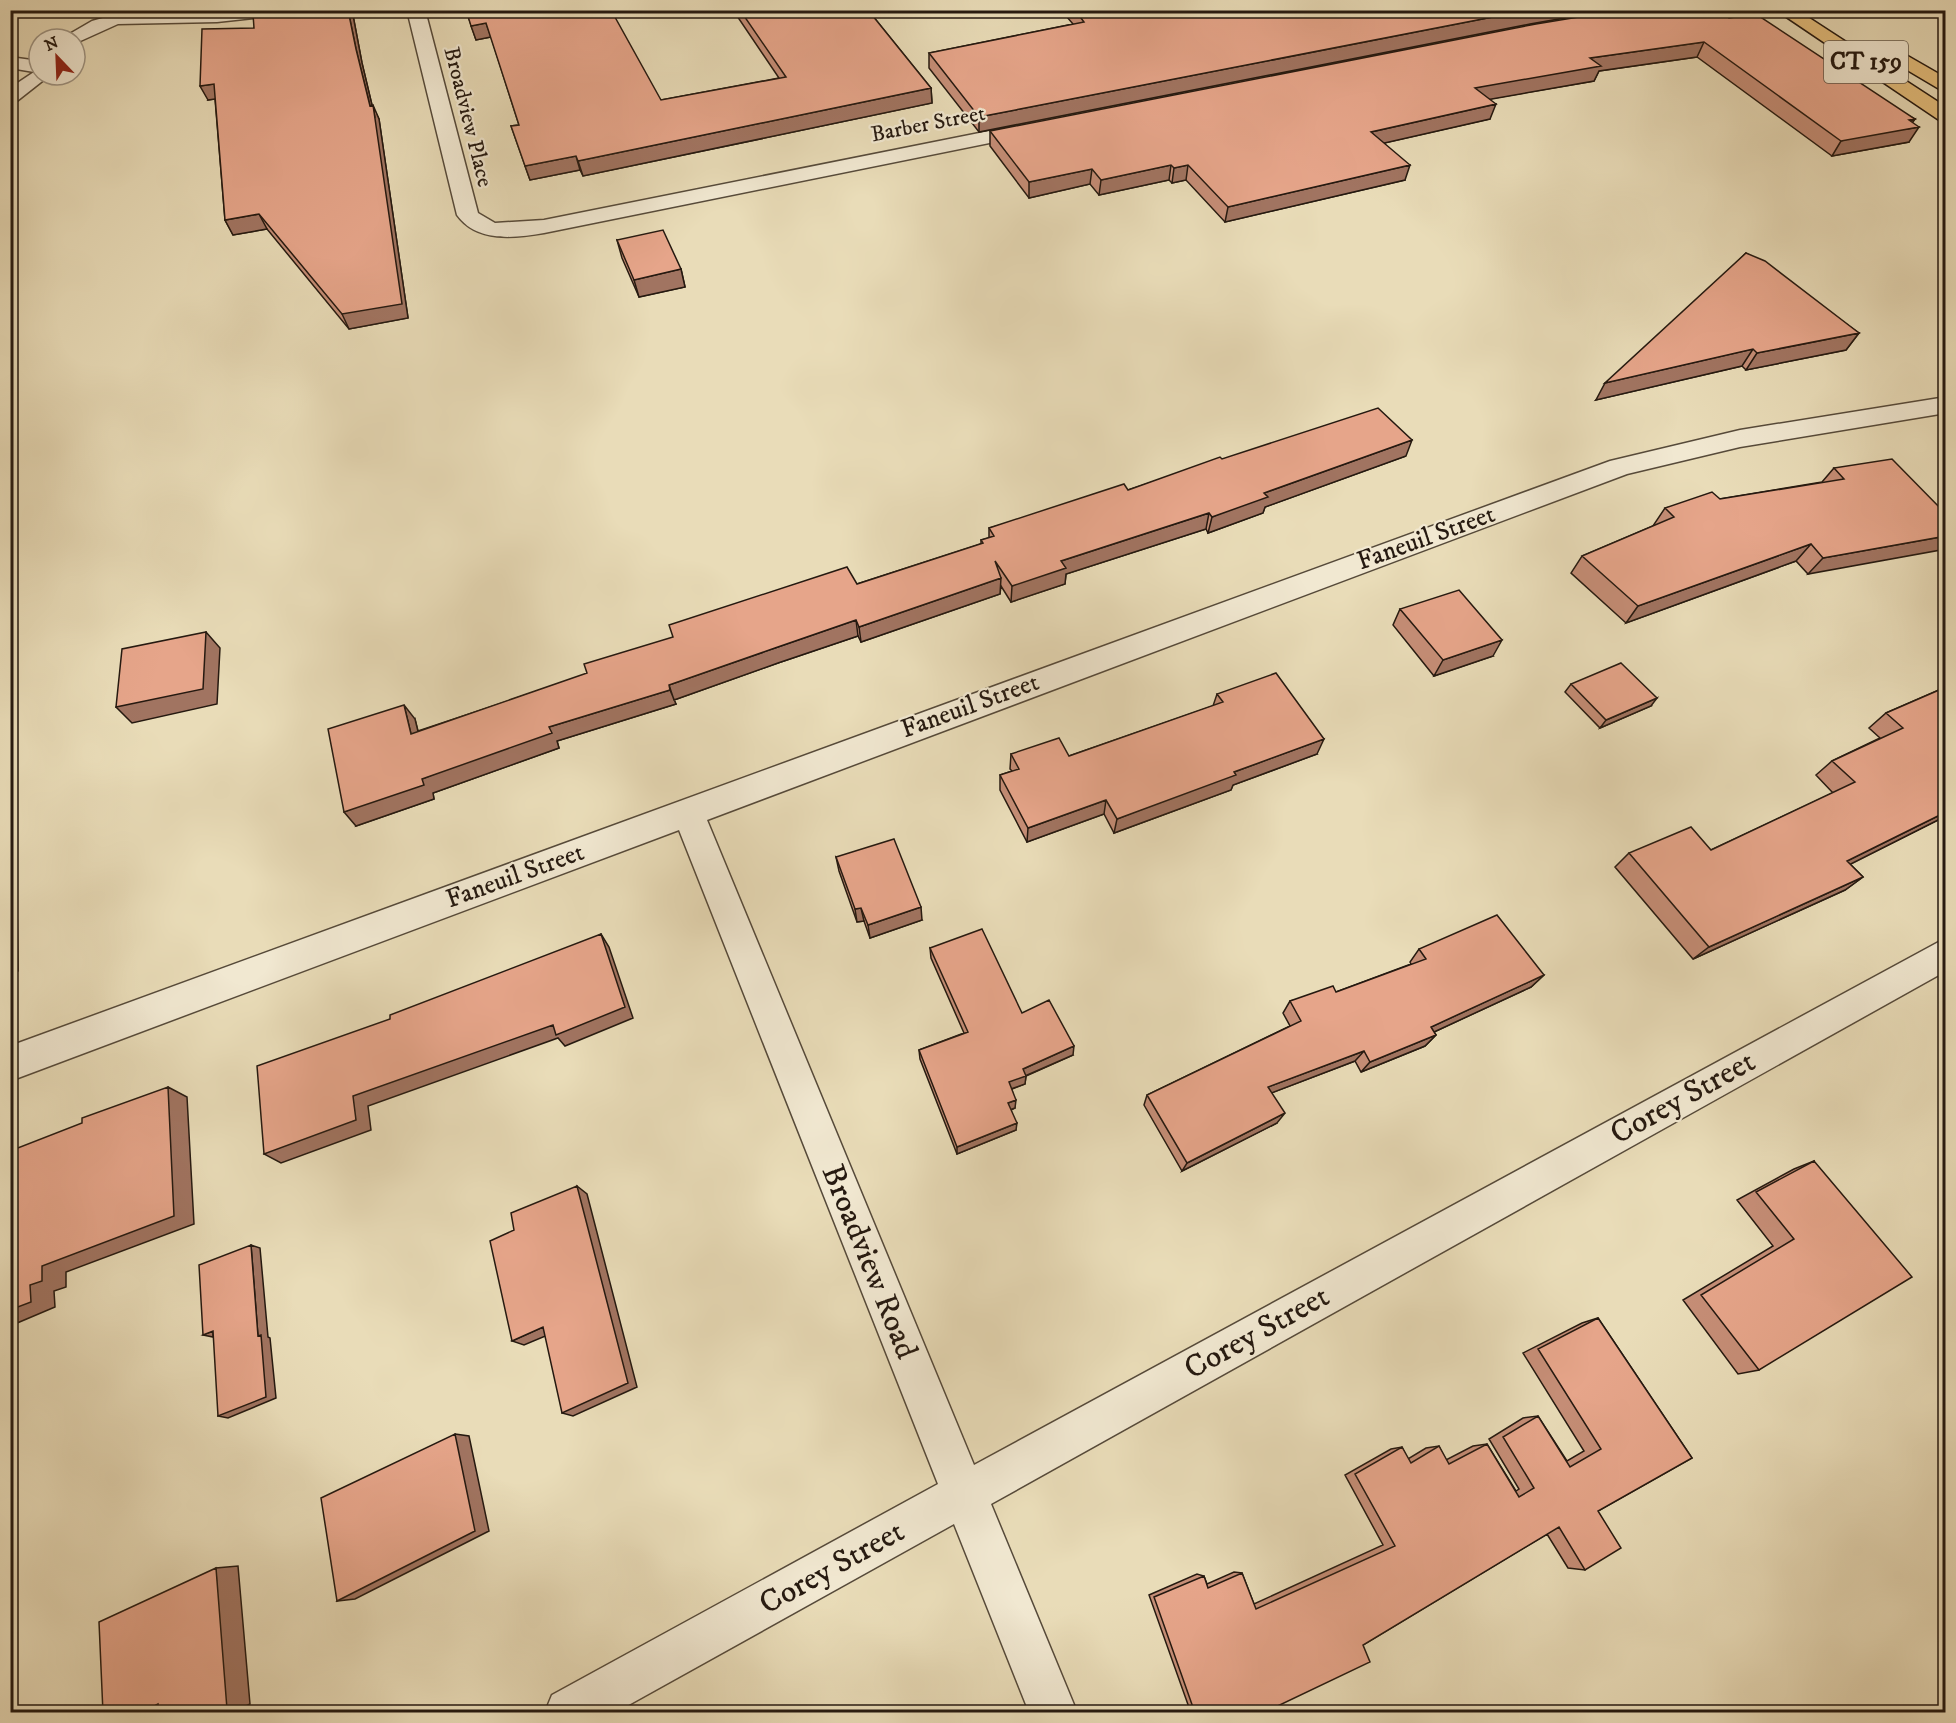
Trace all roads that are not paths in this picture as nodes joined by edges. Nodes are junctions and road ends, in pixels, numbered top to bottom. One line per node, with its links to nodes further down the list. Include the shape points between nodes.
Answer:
1 (280, 10): 4 (street, via 217,17 117,19)
2 (416, 10): 11 (street, Broadview Place, via 468,215)
3 (1784, 10): 9 (main road, CT 159)
4 (87, 30)
5 (1881, 46): 7 (main road, CT 159)
6 (27, 71): 8 (street)
7 (1946, 87)
8 (10, 97)
9 (1946, 116)
10 (1057, 123): 11 (street, Barber Street, via 518,230)
11 (484, 229)
12 (1946, 405): 13 (street, Faneuil Street, via 1755,435 1619,466)
13 (687, 811): 15 (street, Faneuil Street); 16 (street, Broadview Road)
14 (1946, 953): 16 (street, Corey Street)
15 (10, 1064)
16 (963, 1496): 17 (street, Corey Street); 18 (street, Broadview Road)
17 (569, 1713)
18 (1053, 1713)

